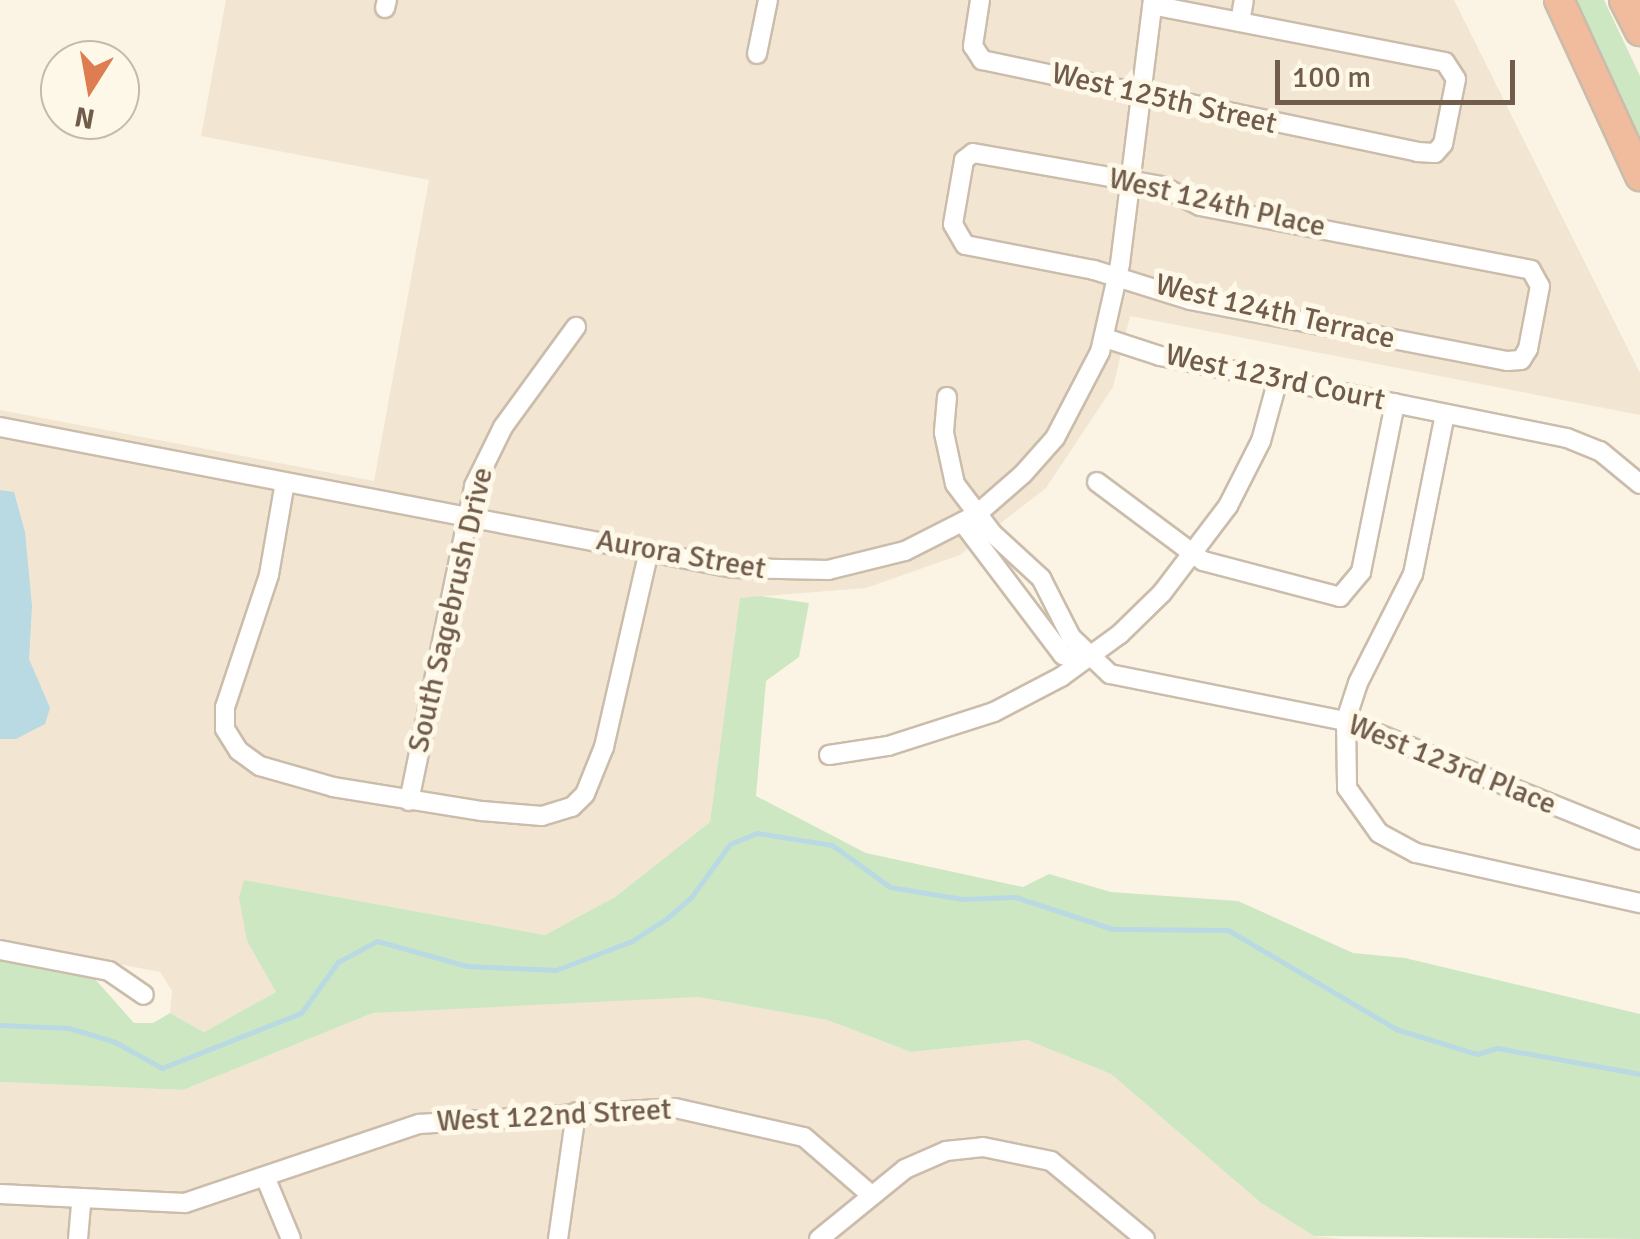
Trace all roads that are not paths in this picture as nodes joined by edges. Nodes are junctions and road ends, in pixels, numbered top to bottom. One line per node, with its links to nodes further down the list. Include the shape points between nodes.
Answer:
1 (768, 0): 9 (street)
2 (980, 0): 10 (street, West 125th Street, via 973,46 982,60)
3 (1244, 0): 7 (street)
4 (1559, 0): 11 (highway)
5 (1624, 0): 8 (highway)
6 (1152, 3): 7 (street); 10 (street, Aurora Street)
7 (1240, 22): 10 (street, West 125th Street, via 1451,66 1455,88 1443,144 1429,154 1182,106)
8 (1640, 31)
9 (758, 54)
10 (1141, 92): 12 (street, Aurora Street)
11 (1640, 176)
12 (1130, 181): 13 (street, West 124th Place, via 973,153 964,160); 14 (street, Aurora Street); 15 (street, West 124th Place, via 1162,186 1200,206 1522,268)
13 (954, 230): 14 (street, West 124th Terrace, via 965,245)
14 (1118, 277): 15 (street, West 124th Terrace, via 1190,300 1515,362 1528,350); 17 (street, Aurora Street)
15 (1538, 278)
16 (576, 327): 27 (street, South Sagebrush Drive, via 482,462)
17 (1106, 338): 18 (street, West 123rd Court); 26 (street, Aurora Street, via 1055,438)
18 (1278, 379): 20 (street, West 123rd Court); 31 (street, via 1249,468)
19 (947, 397): 28 (street, via 948,459)
20 (1395, 403): 21 (street, West 123rd Court); 31 (street, via 1361,572 1348,594 1242,576)
21 (1446, 414): 25 (street, West 123rd Court, via 1567,438 1600,450); 33 (street, via 1413,574)
22 (0, 427): 23 (street, Aurora Street)
23 (286, 482): 27 (street, Aurora Street); 35 (street, via 269,575 225,707 228,739 260,766)
24 (1098, 482): 31 (street)
25 (1640, 484)
26 (1001, 495): 28 (street, Aurora Street); 29 (street, via 999,522)
27 (467, 517): 30 (street, Aurora Street); 35 (street, South Sagebrush Drive)
28 (970, 519): 29 (street, West 123rd Place); 30 (street, Aurora Street, via 885,558 804,572 733,568); 32 (street, West 123rd Place, via 1063,655)
29 (1012, 546): 32 (street, West 123rd Place, via 1041,578 1060,621)
30 (649, 550): 35 (street, via 604,747 585,794 572,807 542,816)
31 (1194, 554): 32 (street, via 1140,616)
32 (1089, 658): 33 (street, West 123rd Place, via 1131,681); 34 (street, via 994,712 888,746)
33 (1346, 721): 36 (street, West 123rd Place); 37 (street, via 1347,788 1379,833 1416,853)
34 (829, 755)
35 (409, 801)
36 (1640, 840)
37 (1640, 903)
38 (0, 950): 39 (street, via 108,971)
39 (144, 995)
40 (576, 1112): 41 (street, West 122nd Street, via 419,1124 314,1155); 43 (street, West 122nd Street, via 675,1108 784,1129 827,1150); 48 (street)
41 (266, 1179): 44 (street, West 122nd Street, via 185,1203); 47 (street)
42 (0, 1194): 44 (street, West 122nd Street)
43 (870, 1194): 45 (street, via 934,1156 999,1148 1051,1162); 49 (street)
44 (81, 1200): 46 (street)
45 (1134, 1236)
46 (78, 1239)
47 (291, 1239)
48 (558, 1239)
49 (820, 1239)

